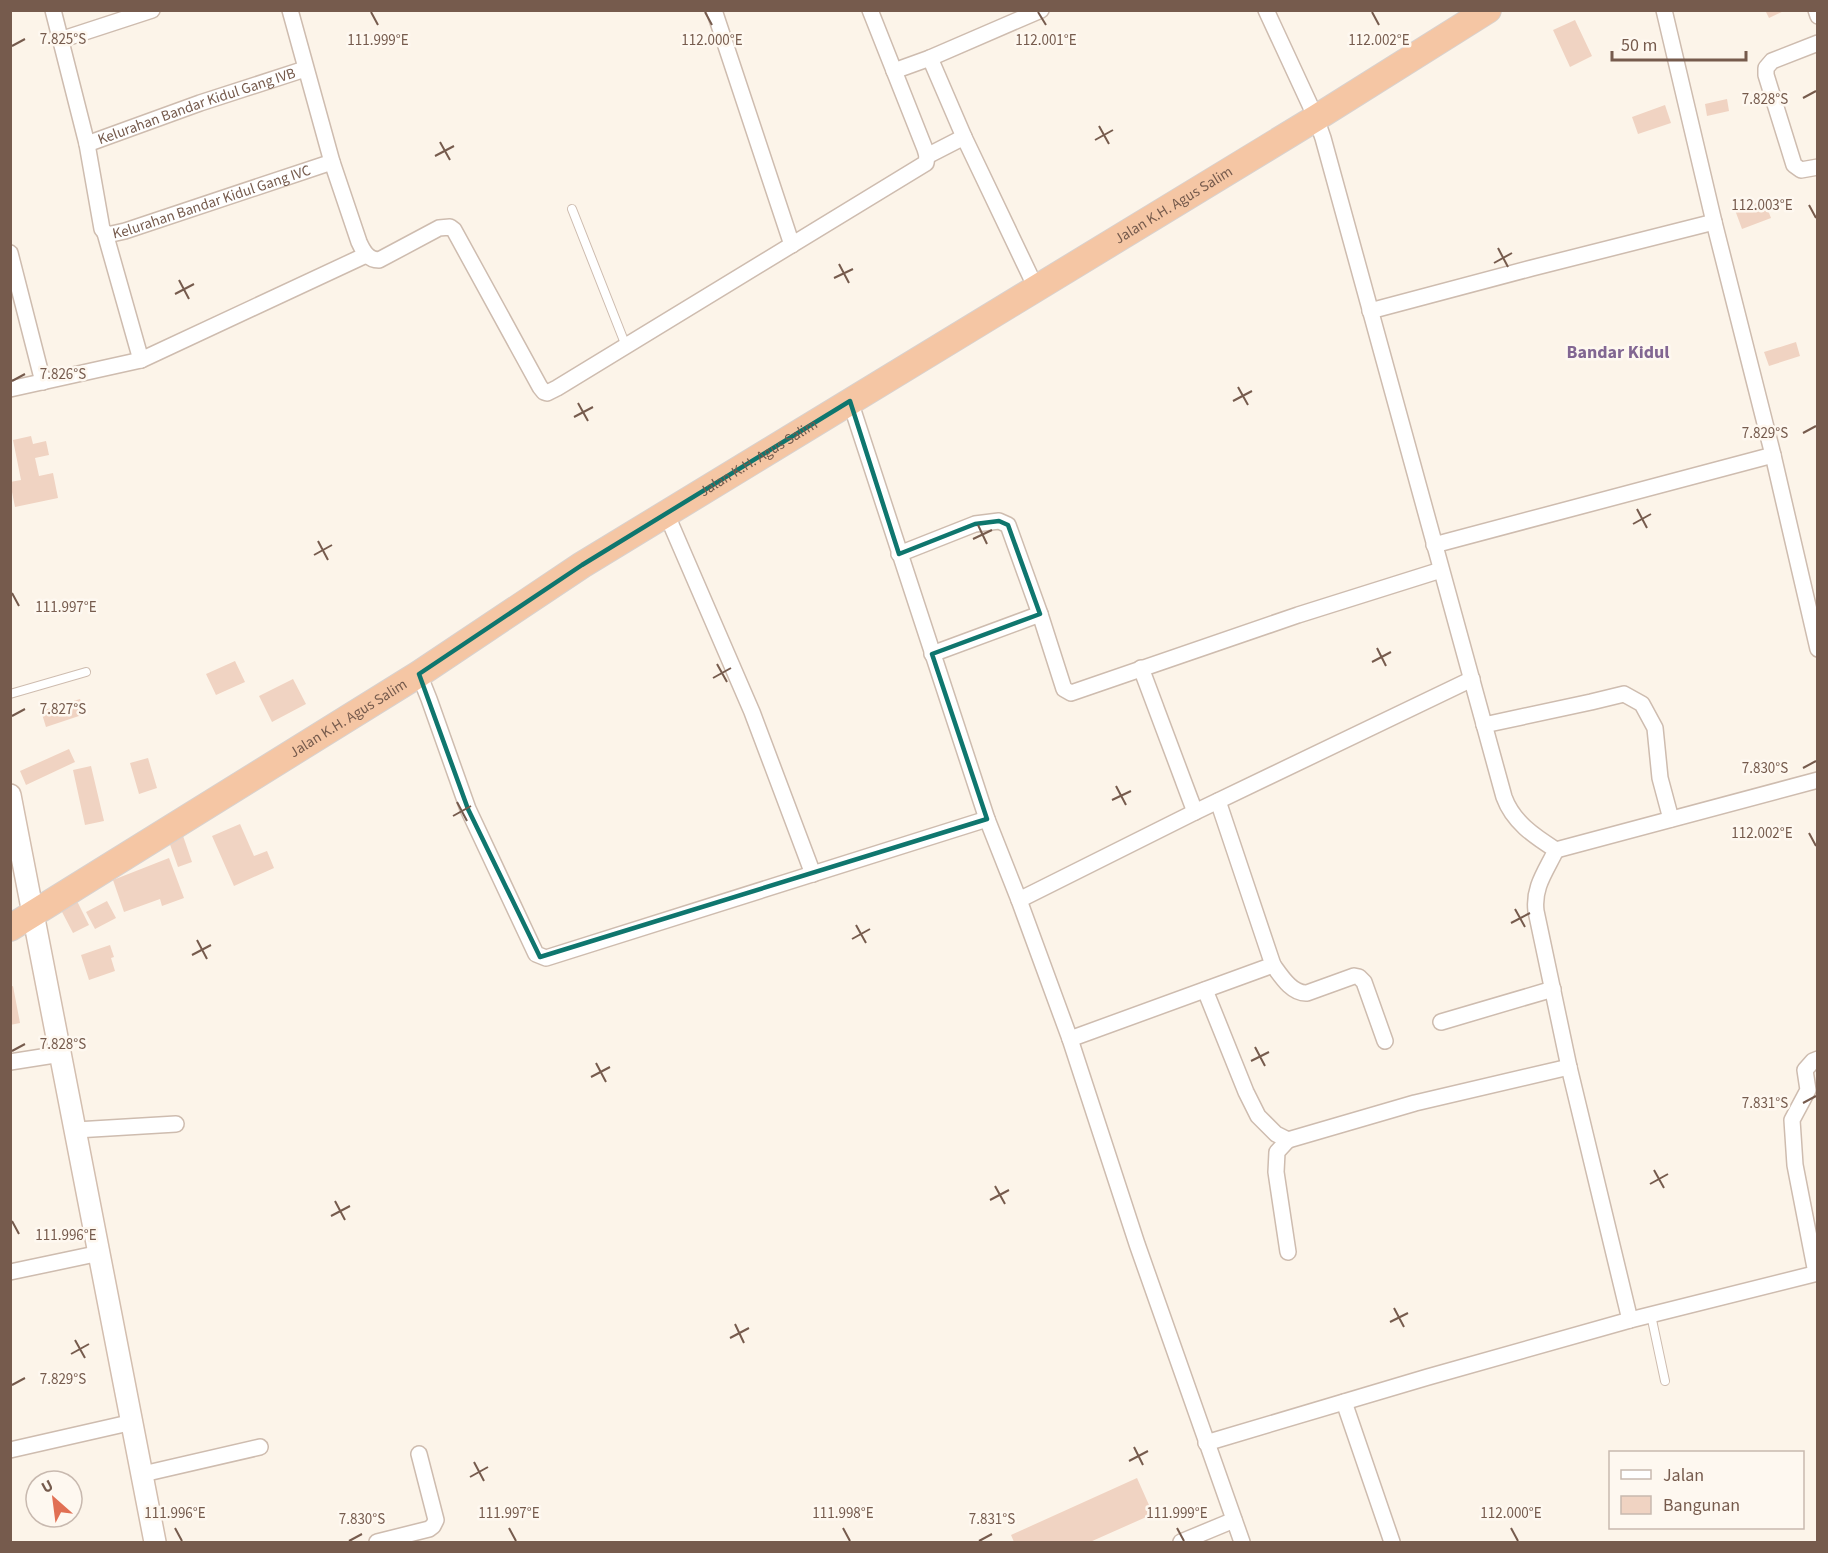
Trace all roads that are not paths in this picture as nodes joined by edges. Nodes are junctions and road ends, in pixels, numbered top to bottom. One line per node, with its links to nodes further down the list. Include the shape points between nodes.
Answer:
1 (53, 10): 12 (street, Kelurahan Bandar Kidul Gang IVC)
2 (152, 10): 12 (street)
3 (290, 10): 15 (street)
4 (714, 10): 26 (street)
5 (870, 10): 16 (street)
6 (1041, 10): 14 (street)
7 (1266, 10): 17 (street)
8 (1488, 10): 17 (highway, Jalan K.H. Agus Salim)
9 (1664, 10): 24 (street)
10 (1816, 10): 11 (street)
11 (1818, 15)
12 (60, 40): 19 (street, Kelurahan Bandar Kidul Gang IVC)
13 (1818, 43): 22 (street, via 1772,61 1766,68 1794,165 1802,170)
14 (930, 58): 16 (street); 18 (street)
15 (305, 69): 19 (street, Kelurahan Bandar Kidul Gang IVB); 21 (street)
16 (894, 71): 20 (street)
17 (1316, 118): 29 (highway, Jalan K.H. Agus Salim); 30 (street)
18 (964, 137): 20 (street); 29 (street)
19 (87, 144): 25 (street, Kelurahan Bandar Kidul Gang IVC)
20 (927, 156): 26 (street, via 926,163)
21 (332, 162): 25 (street, Kelurahan Bandar Kidul Gang IVC, via 125,231); 28 (street)
22 (1818, 167)
23 (572, 208): 31 (lane)
24 (1714, 222): 30 (street); 36 (street)
25 (105, 233): 32 (street)
26 (792, 245): 31 (street)
27 (10, 253): 33 (street)
28 (366, 255): 31 (street, via 379,260 439,228 454,230 544,392); 32 (street)
29 (1036, 288): 35 (highway, Jalan K.H. Agus Salim)
30 (1370, 311): 38 (street)
31 (626, 346)
32 (141, 360): 33 (street)
33 (43, 382): 34 (street)
34 (10, 389)
35 (850, 401): 37 (highway, Jalan K.H. Agus Salim); 39 (street)
36 (1773, 455): 38 (street); 42 (street)
37 (666, 513): 46 (highway, Jalan K.H. Agus Salim); 57 (street, via 752,712)
38 (1434, 545): 40 (street)
39 (899, 554): 41 (street, via 975,524 999,520 1008,525); 43 (street)
40 (1441, 570): 44 (street); 47 (street)
41 (1040, 614): 43 (street); 44 (street, via 1064,689 1071,693)
42 (1818, 649)
43 (932, 654): 54 (street)
44 (1141, 668): 53 (street)
45 (86, 672): 48 (lane)
46 (419, 674): 57 (street, via 468,809 540,957); 59 (highway, Jalan K.H. Agus Salim)
47 (1472, 679): 49 (street); 52 (street)
48 (10, 694)
49 (1484, 725): 55 (street, via 1624,694 1642,704 1655,728 1660,778); 56 (street, via 1513,816)
50 (1818, 780): 55 (street)
51 (10, 795): 59 (main road)
52 (1218, 801): 53 (street); 61 (street)
53 (1195, 812): 58 (street)
54 (987, 819): 57 (street); 58 (street)
55 (1671, 819): 56 (street)
56 (1556, 850): 62 (street, via 1534,898)
57 (813, 874)
58 (1019, 900): 65 (street)
59 (34, 914): 60 (highway, Jalan K.H. Agus Salim); 67 (main road)
60 (10, 928)
61 (1273, 965): 63 (street); 66 (street, via 1301,993 1359,977)
62 (1553, 989): 64 (street); 70 (street)
63 (1205, 990): 65 (street); 73 (street, via 1258,1116)
64 (1441, 1022)
65 (1070, 1039): 83 (street)
66 (1386, 1041)
67 (61, 1054): 69 (street); 72 (main road)
68 (1818, 1059): 77 (street, via 1805,1070 1808,1090 1792,1120 1795,1165)
69 (10, 1062)
70 (1569, 1067): 73 (street, via 1415,1103); 79 (street)
71 (176, 1124): 72 (street)
72 (76, 1130): 74 (main road)
73 (1288, 1140): 75 (street, via 1277,1152 1276,1172)
74 (100, 1252): 76 (street); 82 (main road)
75 (1288, 1252)
76 (10, 1272)
77 (1817, 1273): 78 (street)
78 (1651, 1315): 79 (street); 80 (lane)
79 (1630, 1320): 81 (street)
80 (1665, 1381)
81 (1344, 1402): 83 (street); 93 (street)
82 (133, 1422): 85 (street); 87 (main road)
83 (1206, 1443): 88 (street)
84 (260, 1447): 87 (street)
85 (10, 1450)
86 (419, 1454): 90 (street, via 436,1520 429,1529)
87 (143, 1474): 89 (main road)
88 (1234, 1520): 91 (street); 92 (street)
89 (155, 1542)
90 (377, 1542)
91 (1181, 1542)
92 (1242, 1542)
93 (1392, 1542)

